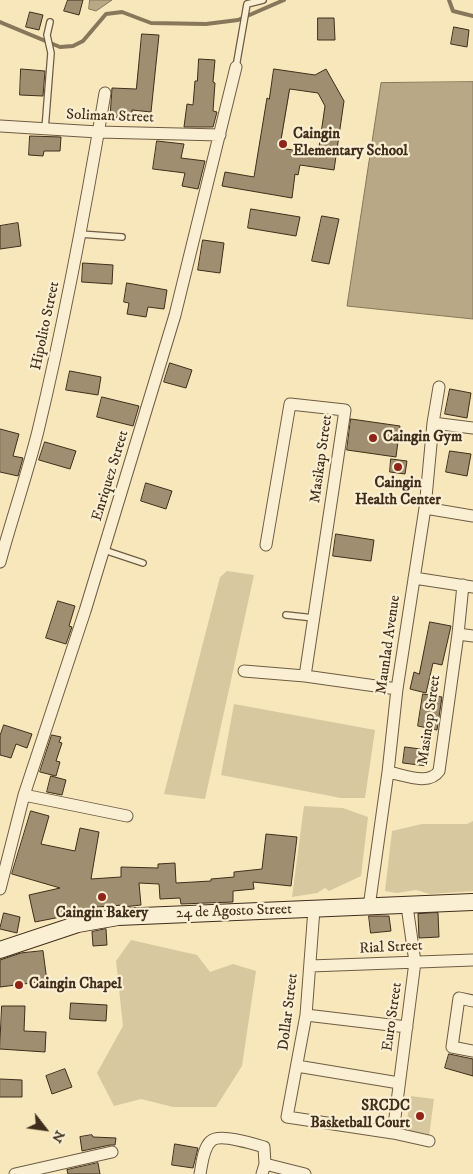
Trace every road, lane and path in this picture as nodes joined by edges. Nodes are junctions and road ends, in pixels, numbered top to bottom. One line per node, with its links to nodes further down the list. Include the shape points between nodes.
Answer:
1 (263, 0): 3 (lane, via 247,4)
2 (50, 22): 6 (lane)
3 (236, 67): 8 (street, Enriquez Street)
4 (105, 93): 7 (street, Hipolito Street)
5 (0, 126): 6 (street, Soliman Street)
6 (45, 129): 7 (street, Soliman Street)
7 (98, 132): 8 (street, Soliman Street); 9 (street, Hipolito Street)
8 (220, 135): 17 (street, Enriquez Street, via 175,315)
9 (80, 234): 10 (lane); 18 (street, Hipolito Street, via 54,365)
10 (122, 237)
11 (439, 387): 12 (street, Maunlad Avenue)
12 (433, 423): 13 (street); 14 (street, Maunlad Avenue)
13 (473, 428)
14 (425, 508): 15 (street); 20 (street, Maunlad Avenue)
15 (473, 516)
16 (266, 545): 23 (street, Masikap Street, via 290,404 345,410)
17 (104, 550): 19 (lane); 30 (street, Enriquez Street)
18 (0, 562)
19 (143, 563)
20 (414, 578): 21 (street); 28 (street, Maunlad Avenue)
21 (468, 586): 24 (street, Masinop Street)
22 (286, 615): 23 (lane)
23 (314, 618): 27 (street, Masikap Street)
24 (458, 634): 25 (street); 29 (street, Masinop Street, via 439,772 428,780)
25 (473, 636)
26 (244, 670): 27 (street)
27 (305, 676): 28 (street)
28 (397, 689): 29 (street, Maunlad Avenue)
29 (388, 772): 35 (street, Maunlad Avenue)
30 (24, 795): 31 (street); 32 (street, Enriquez Street)
31 (127, 816)
32 (0, 889)
33 (473, 902): 34 (street, 24 de Agosto Street)
34 (407, 906): 35 (street, 24 de Agosto Street); 39 (street, Euro Street)
35 (370, 907): 36 (street, 24 de Agosto Street)
36 (314, 909): 37 (street, 24 de Agosto Street, via 118,916 78,924); 40 (street, Dollar Street)
37 (0, 950)
38 (473, 960): 39 (street, Rial Street)
39 (415, 962): 40 (street, Rial Street); 43 (street, Euro Street)
40 (310, 966): 42 (street, Dollar Street)
41 (473, 1001): 44 (street, via 459,998 452,1047)
42 (306, 1015): 43 (street); 45 (street, Dollar Street)
43 (407, 1027): 46 (street, Euro Street)
44 (473, 1052)
45 (297, 1066): 46 (street); 47 (street, Dollar Street, via 287,1117)
46 (399, 1083): 47 (street, Euro Street)
47 (392, 1133): 48 (street)
48 (429, 1141)
49 (112, 1152): 51 (street)
50 (263, 1169): 53 (street, via 264,1147 216,1138 206,1147); 54 (street)
51 (37, 1172): 52 (street)
52 (15, 1174)
53 (200, 1174)
54 (305, 1174)

